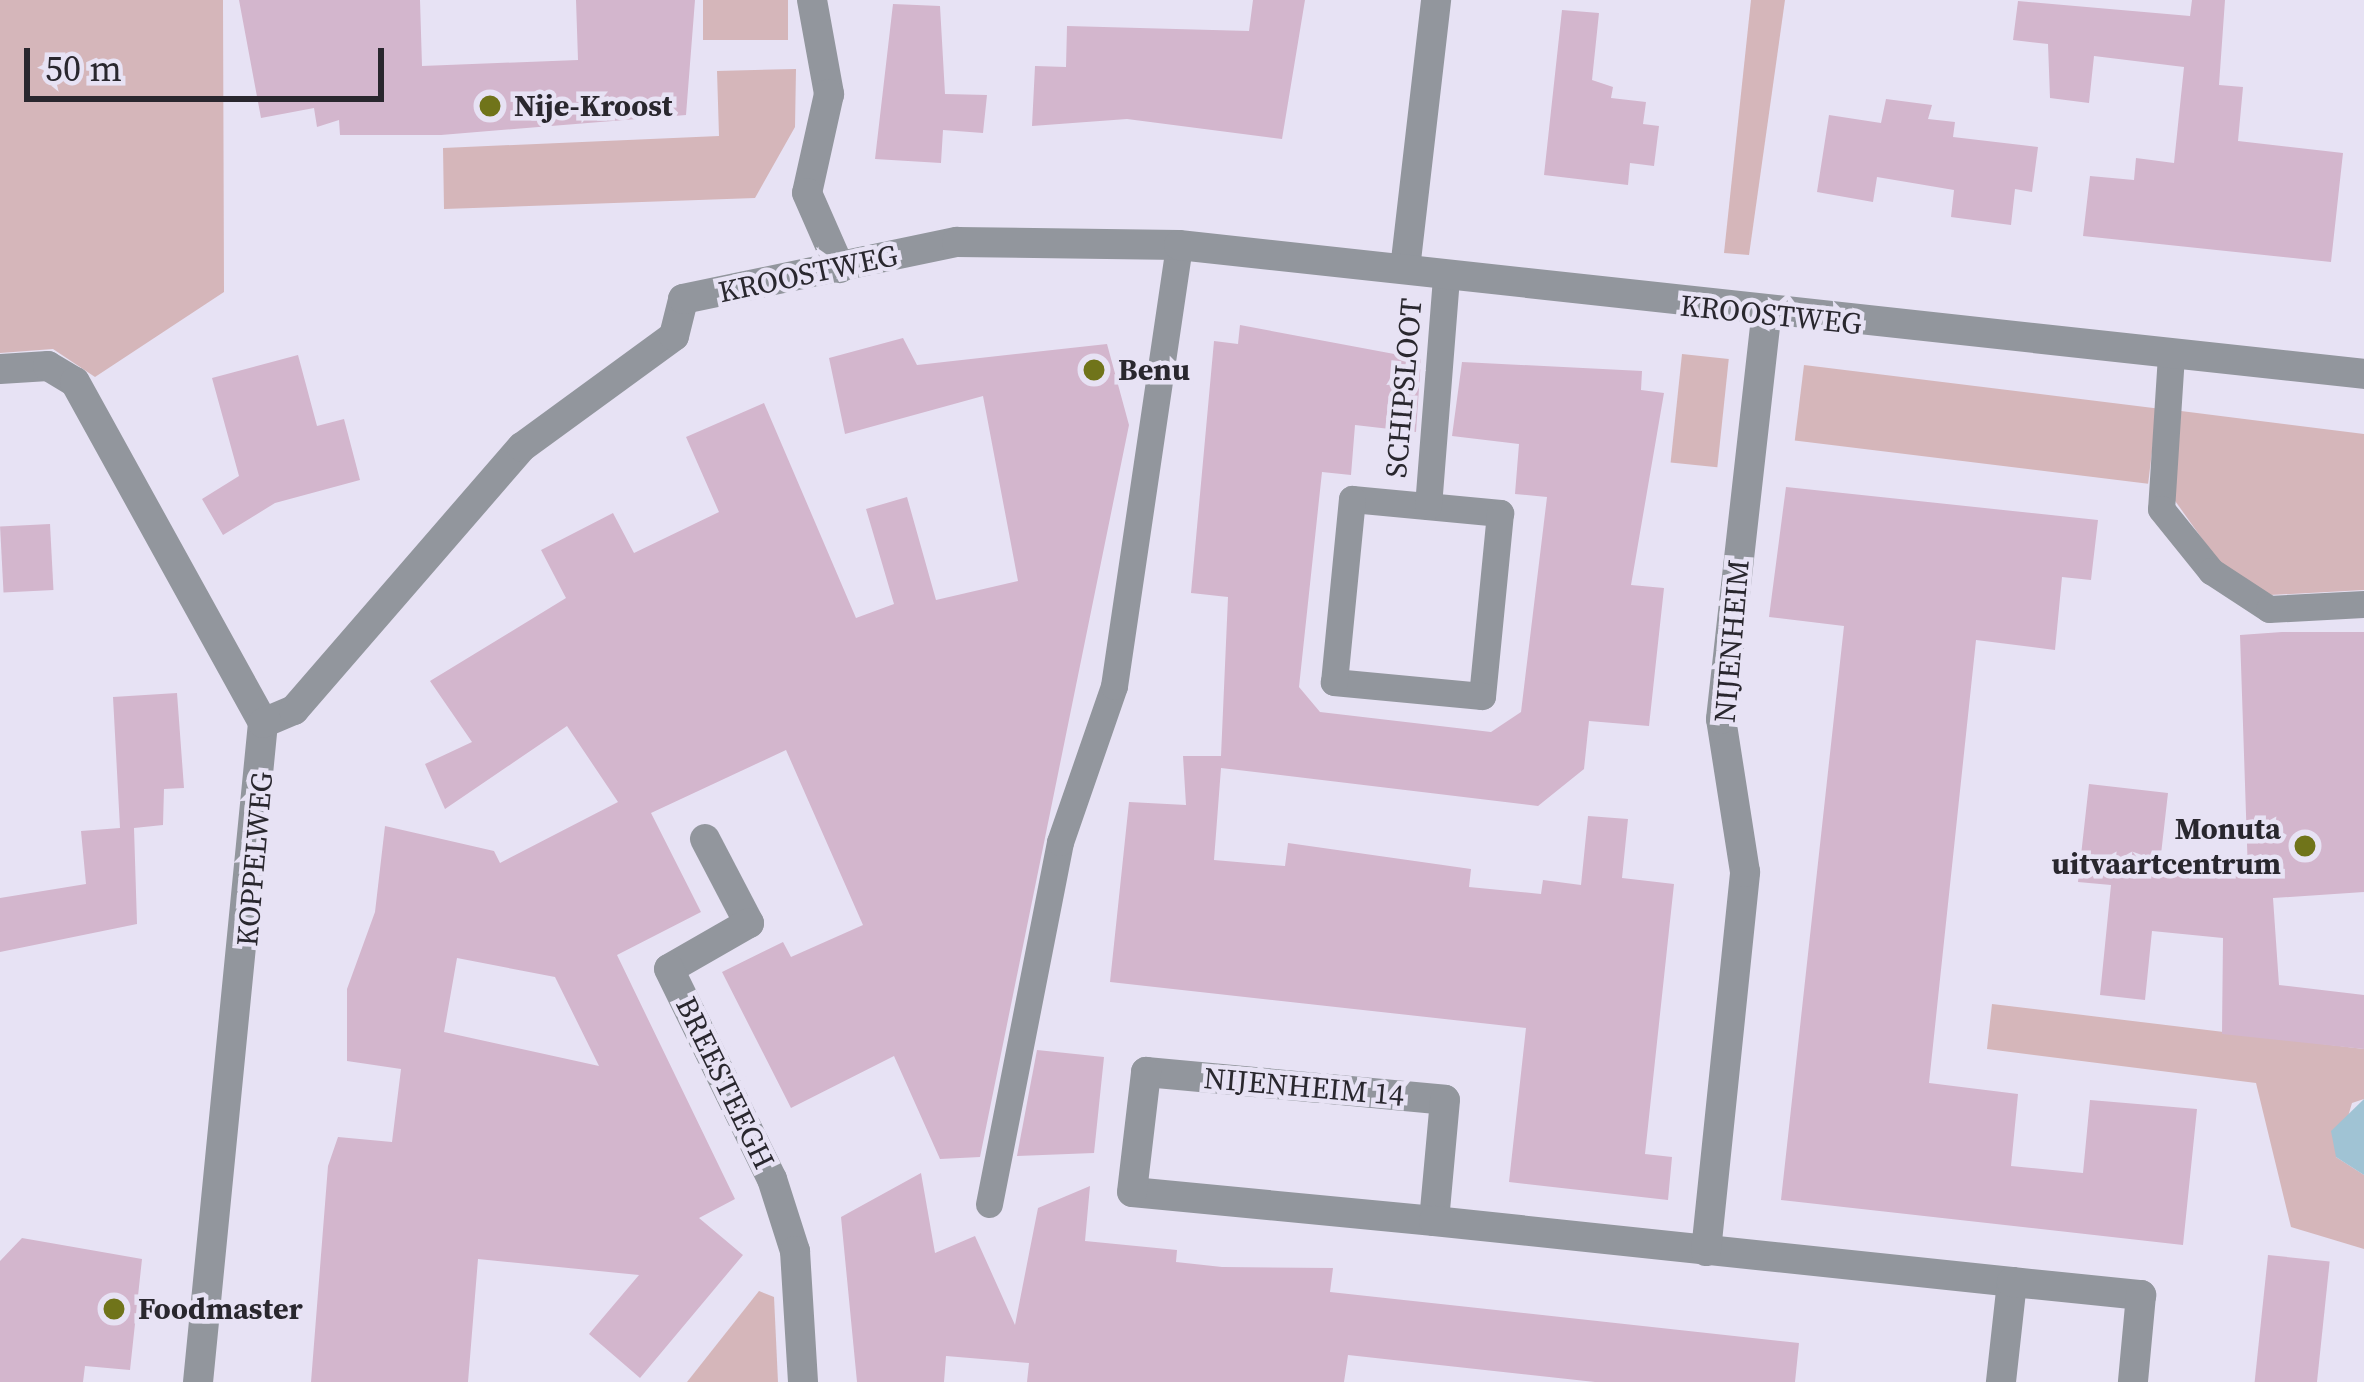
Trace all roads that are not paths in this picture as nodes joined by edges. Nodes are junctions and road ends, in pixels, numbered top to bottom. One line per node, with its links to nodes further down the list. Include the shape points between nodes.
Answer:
1 (812, 0): 4 (street, via 829,94 807,193)
2 (1436, 0): 5 (street)
3 (1179, 245): 4 (street, KROOSTWEG, via 957,242); 5 (street, KROOSTWEG); 15 (lane, via 1114,686 1060,842)
4 (840, 268): 13 (street, KROOSTWEG, via 683,299 674,335 522,447 294,710)
5 (1405, 269): 6 (street, KROOSTWEG)
6 (1446, 276): 7 (street, KROOSTWEG); 11 (lane, SCHIPSLOOT)
7 (1766, 316): 8 (street, KROOSTWEG); 17 (street, NIJENHEIM, via 1721,719 1745,872)
8 (2171, 355): 10 (street, KROOSTWEG); 12 (lane, via 2161,509 2211,572 2269,609)
9 (0, 369): 13 (street, via 48,366 75,382)
10 (2364, 374)
11 (1428, 506): 11 (lane, SCHIPSLOOT, via 1352,499 1334,682 1482,696 1500,513)
12 (2364, 604)
13 (263, 723): 19 (street, KOPPELWEG)
14 (705, 839): 20 (street, BREESTEEGH, via 749,923 669,969 795,1251)
15 (989, 1204)
16 (1434, 1221): 16 (street, NIJENHEIM 14, via 1445,1100 1147,1072 1132,1192); 17 (street)
17 (1706, 1251): 18 (street)
18 (2012, 1282): 21 (street); 22 (street, via 2141,1295)
19 (198, 1382)
20 (803, 1382)
21 (2001, 1382)
22 (2133, 1382)

